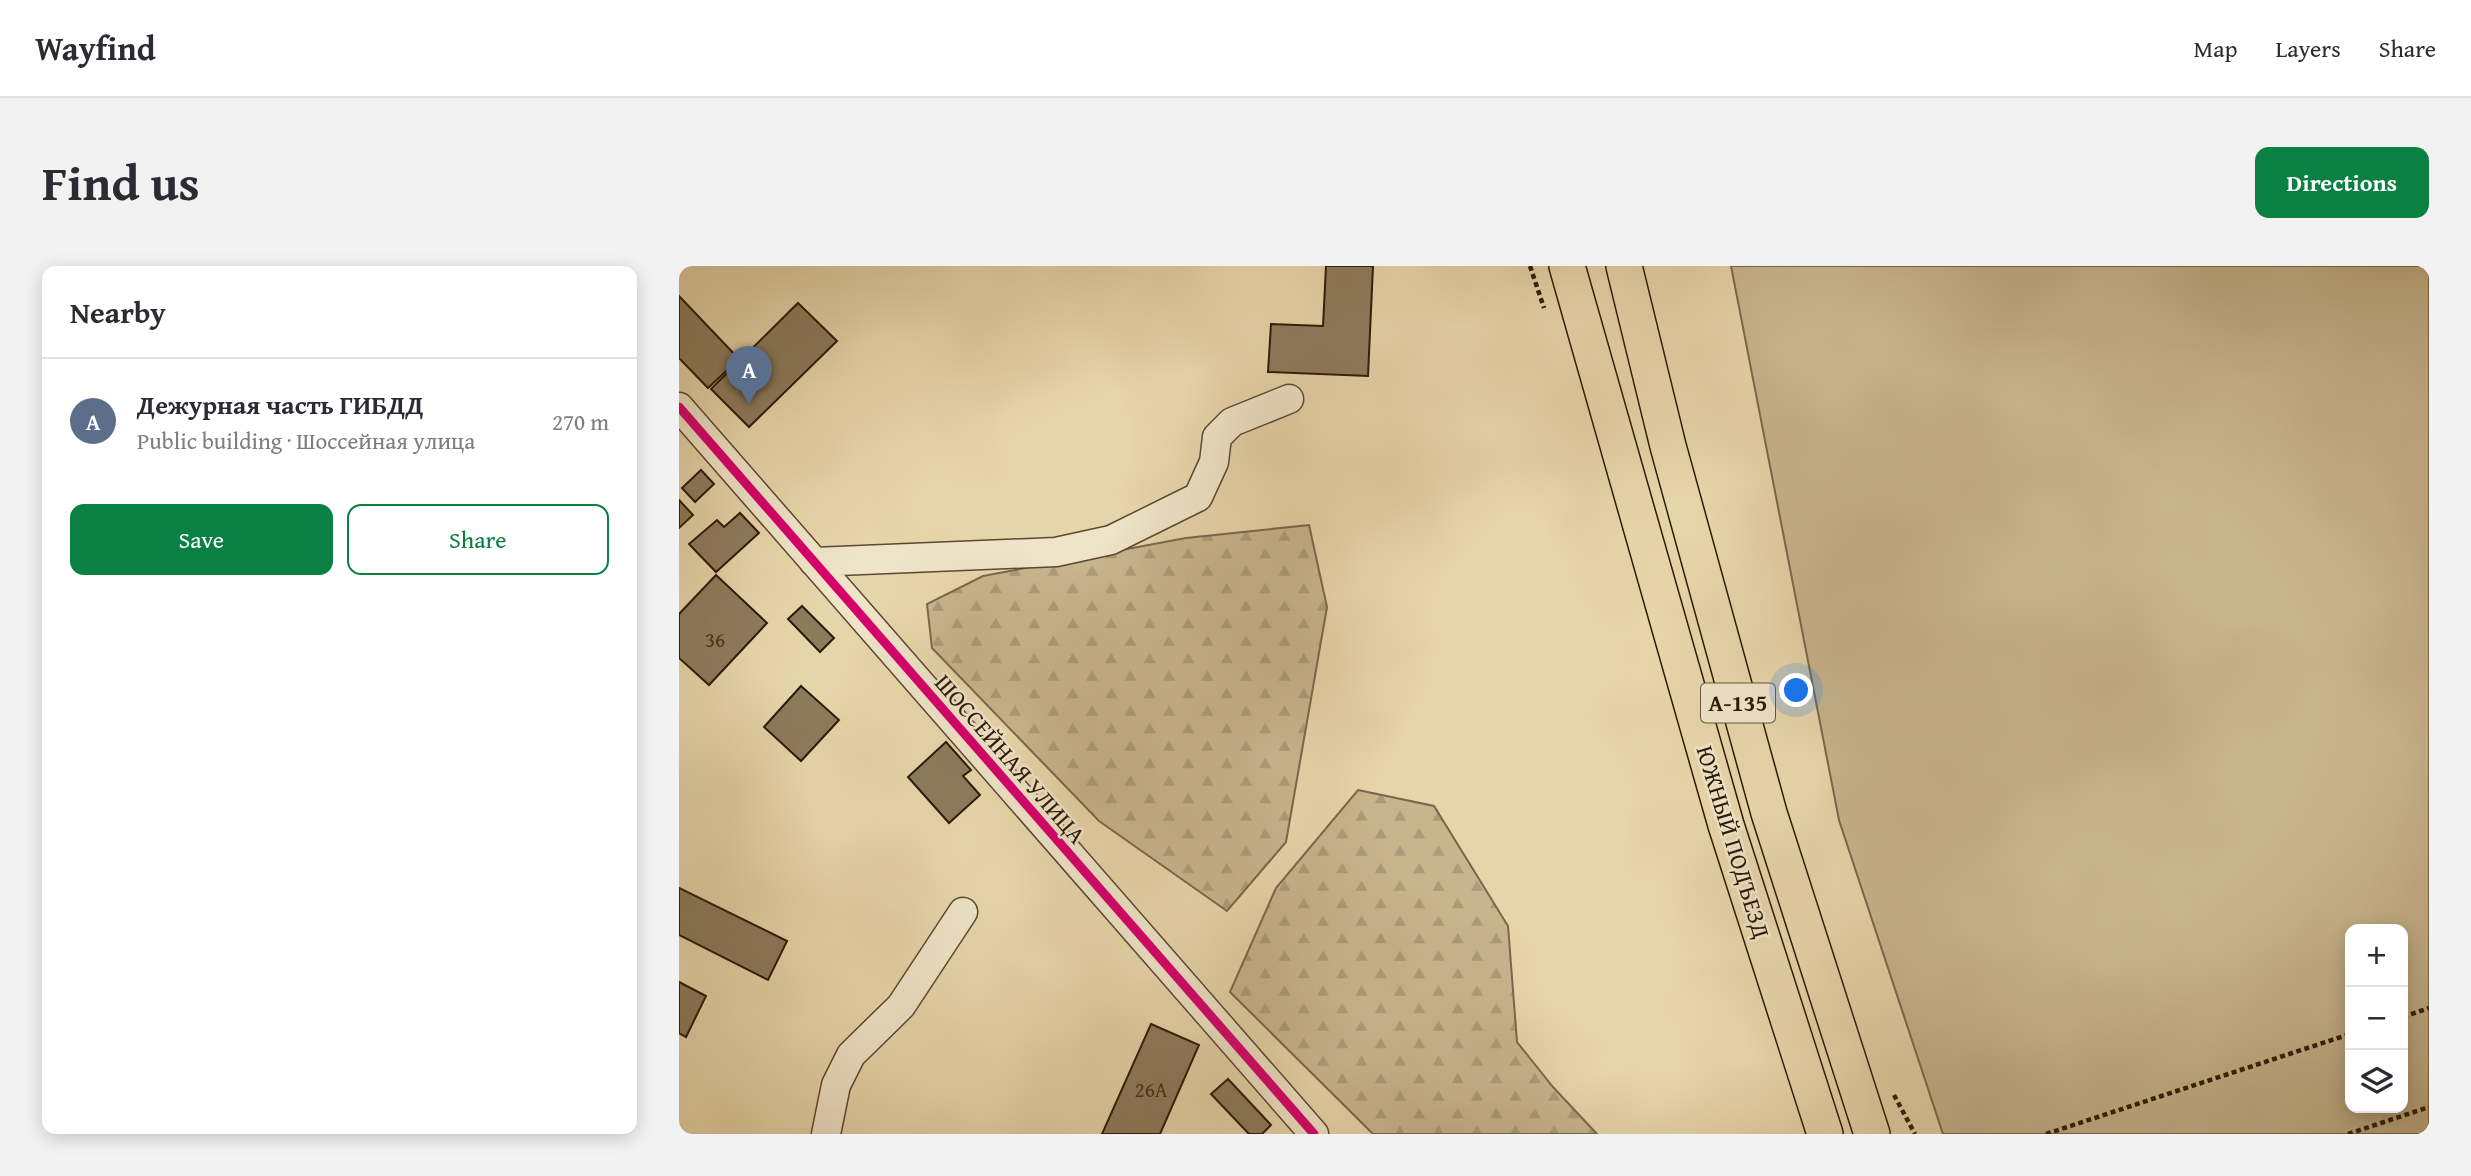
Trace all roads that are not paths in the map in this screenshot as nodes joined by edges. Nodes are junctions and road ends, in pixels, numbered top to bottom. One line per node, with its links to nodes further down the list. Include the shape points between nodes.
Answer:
1 (1567, 266): 9 (main road, ЮЖНЫЙ ПОДЪЕЗД / А-135, via 1726,825)
2 (1624, 266): 10 (main road, ЮЖНЫЙ ПОДЪЕЗД / А-135, via 1668,446 1769,813)
3 (1289, 399): 5 (street, via 1232,422 1217,437 1214,462 1198,498 1111,540 1056,552)
4 (679, 407): 5 (street, ШОССЕЙНАЯ УЛИЦА)
5 (814, 562): 8 (street, ШОССЕЙНАЯ УЛИЦА)
6 (963, 912): 7 (street, via 901,1006 851,1055 836,1085)
7 (826, 1134)
8 (1314, 1134)
9 (1825, 1134)
10 (1872, 1134)

